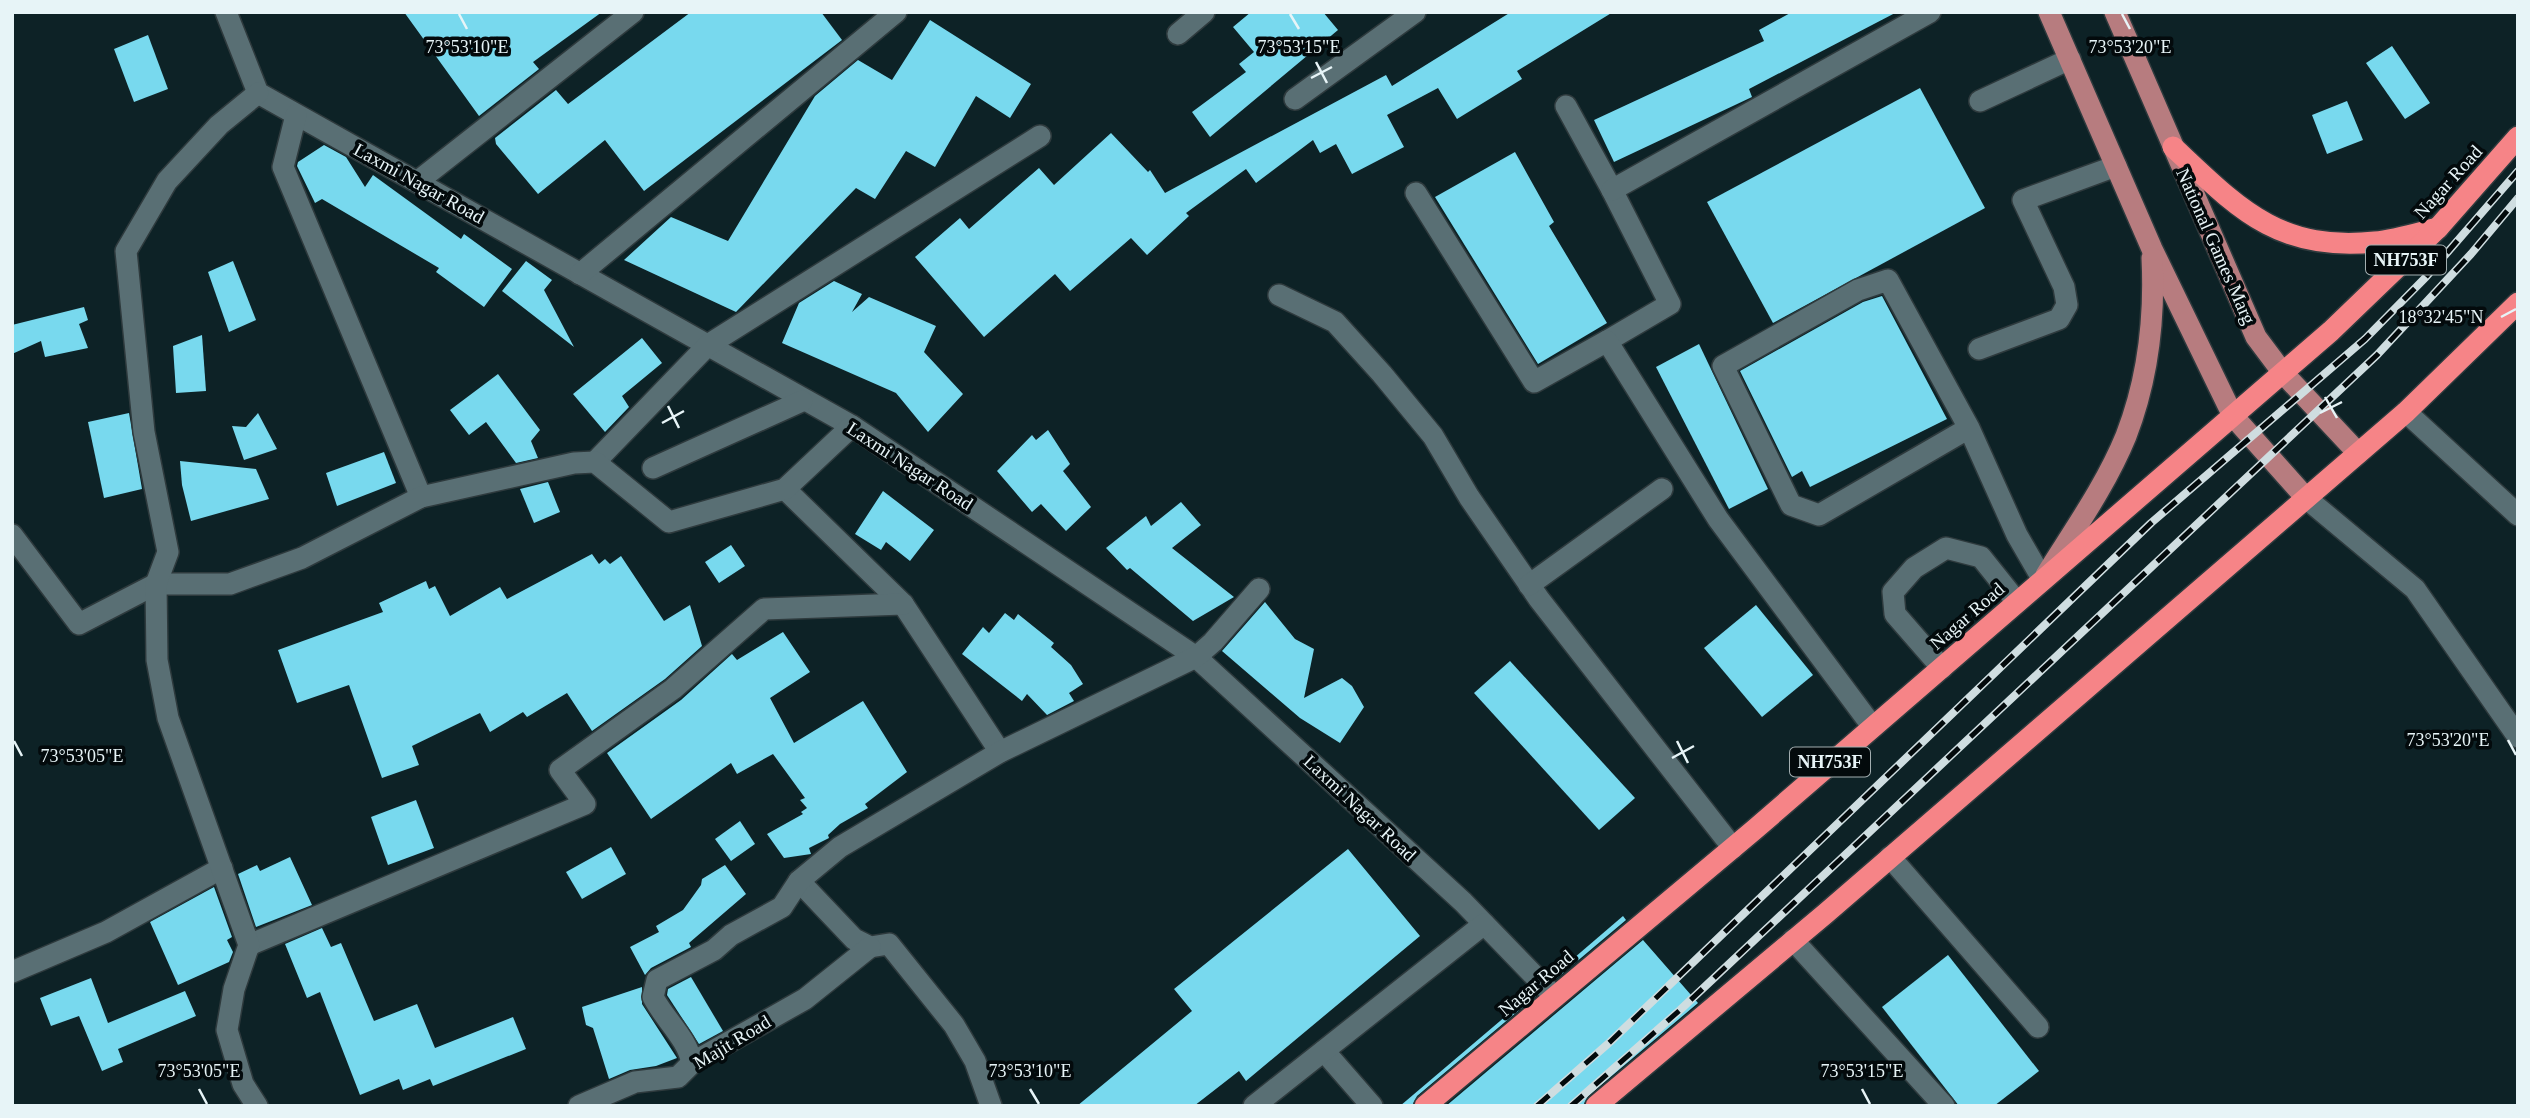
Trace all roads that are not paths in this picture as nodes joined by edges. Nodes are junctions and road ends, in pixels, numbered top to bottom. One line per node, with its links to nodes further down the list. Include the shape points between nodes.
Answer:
1 (633, 12): 20 (street)
2 (896, 12): 25 (street)
3 (1205, 12): 9 (street)
4 (1415, 12): 12 (street)
5 (1930, 12): 21 (street)
6 (2049, 12): 10 (main road)
7 (2115, 12): 18 (main road, National Games Marg)
8 (227, 14): 11 (street)
9 (1178, 34)
10 (2070, 59): 13 (street); 19 (main road)
11 (258, 93): 15 (street, Laxmi Nagar Road); 47 (street, via 219,125 167,181 126,251 144,432 168,552)
12 (1295, 99)
13 (1980, 101)
14 (1566, 106): 21 (street)
15 (296, 115): 20 (street, Laxmi Nagar Road); 42 (street, via 283,167)
16 (1040, 135): 29 (street)
17 (2518, 137): 23 (highway, Nagar Road / NH753F)
18 (2173, 147): 23 (highway, via 2234,205 2262,224 2295,237 2331,243 2375,242); 31 (main road, National Games Marg, via 2256,337)
19 (2116, 166): 24 (main road); 30 (street, via 2023,200 2064,287 2067,305 2059,318)
20 (417, 182): 25 (street, Laxmi Nagar Road)
21 (1612, 190): 28 (street, via 1670,304)
22 (1416, 193): 28 (street, via 1534,382)
23 (2438, 228): 31 (highway, Nagar Road / NH753F)
24 (2152, 249): 34 (main road); 46 (main road, via 2155,305 2126,435)
25 (580, 274): 29 (street, Laxmi Nagar Road)
26 (1279, 295): 48 (street, via 1335,322 1382,373 1433,436)
27 (2518, 303): 33 (highway)
28 (1607, 341): 54 (street, via 1725,529)
29 (708, 345): 32 (street, Laxmi Nagar Road); 38 (street)
30 (1979, 349)
31 (2283, 373): 34 (highway, Nagar Road / NH753F); 37 (main road, National Games Marg)
32 (802, 401): 35 (street, Laxmi Nagar Road); 39 (street)
33 (2406, 412): 37 (highway); 44 (street)
34 (2233, 416): 43 (main road); 46 (highway, Nagar Road / NH753F)
35 (852, 426): 40 (street); 52 (street, Laxmi Nagar Road)
36 (1969, 428): 36 (street, via 1888,279 1858,290 1723,366 1791,505 1819,515); 46 (street, via 2017,536)
37 (2358, 453): 43 (highway)
38 (595, 462): 40 (street, via 669,522); 42 (street)
39 (653, 468)
40 (785, 489): 51 (street)
41 (1662, 489): 48 (street)
42 (421, 497): 47 (street, via 302,558 230,584)
43 (2306, 498): 55 (street, via 2415,589); 58 (highway)
44 (2518, 515)
45 (12, 535): 47 (street, via 79,624)
46 (2043, 580): 50 (highway, Nagar Road / NH753F)
47 (156, 584): 59 (street, via 156,660 168,718)
48 (1529, 585): 57 (street)
49 (1259, 589): 52 (street)
50 (2017, 602): 53 (highway, Nagar Road / NH753F); 53 (street, via 1981,557 1946,548 1913,568 1893,592 1895,614)
51 (902, 604): 56 (street); 63 (street, via 764,609 673,689 560,770 585,804)
52 (1196, 657): 56 (street); 61 (street, Laxmi Nagar Road)
53 (1942, 668): 54 (highway, Nagar Road / NH753F)
54 (1872, 726): 57 (highway, Nagar Road / NH753F)
55 (2518, 737)
56 (1000, 752): 60 (street, via 840,847)
57 (1733, 848): 66 (highway, Nagar Road / NH753F)
58 (1890, 857): 62 (highway); 67 (street)
59 (222, 868): 63 (street); 65 (street, via 106,932)
60 (799, 881): 64 (street, via 854,939); 69 (street, via 782,907 657,980 653,997 689,1047)
61 (1484, 924): 66 (street, Laxmi Nagar Road); 68 (street)
62 (1793, 940): 76 (highway); 77 (street)
63 (249, 945): 70 (street, via 227,1030 243,1084)
64 (870, 947): 69 (street, Majit Road, via 805,999); 72 (street, via 888,943 954,1025 975,1060)
65 (12, 972)
66 (1555, 997): 75 (highway, Nagar Road / NH753F)
67 (2038, 1027)
68 (1324, 1051): 73 (street); 74 (street)
69 (692, 1063): 71 (street, Majit Road, via 678,1077 635,1082)
70 (257, 1106)
71 (579, 1106)
72 (991, 1106)
73 (1254, 1106)
74 (1372, 1106)
75 (1425, 1106)
76 (1596, 1106)
77 (1944, 1106)

